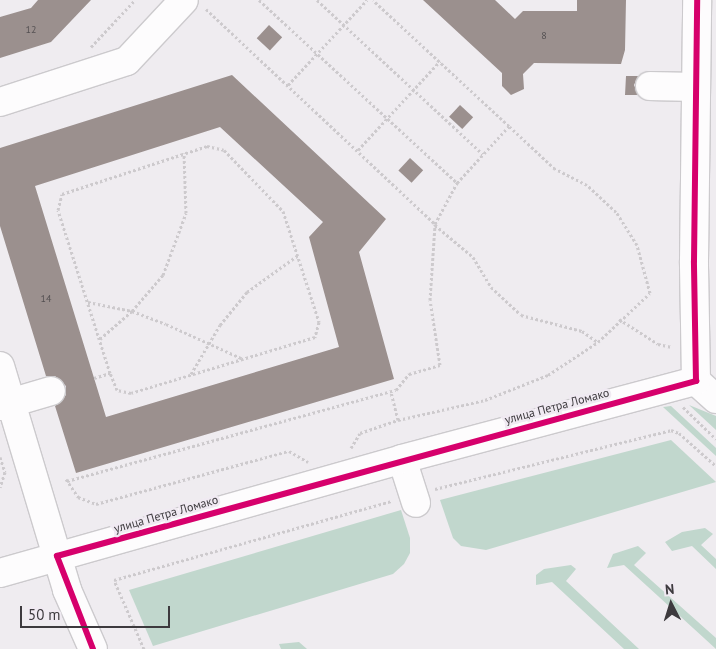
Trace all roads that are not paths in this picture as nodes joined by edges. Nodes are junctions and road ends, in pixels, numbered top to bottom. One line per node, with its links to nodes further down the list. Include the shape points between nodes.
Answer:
1 (697, 0): 4 (street)
2 (194, 3): 5 (street, via 127,61)
3 (650, 86): 4 (street)
4 (695, 87): 7 (street)
5 (0, 102)
6 (0, 366): 10 (street)
7 (696, 381): 9 (street); 11 (street, улица Петра Ломако)
8 (51, 391): 10 (street)
9 (716, 399)
10 (6, 404): 13 (street)
11 (402, 460): 12 (street); 13 (street, улица Петра Ломако)
12 (415, 499)
13 (57, 556): 14 (street, улица Петра Ломако); 15 (street)
14 (0, 573)
15 (93, 649)

